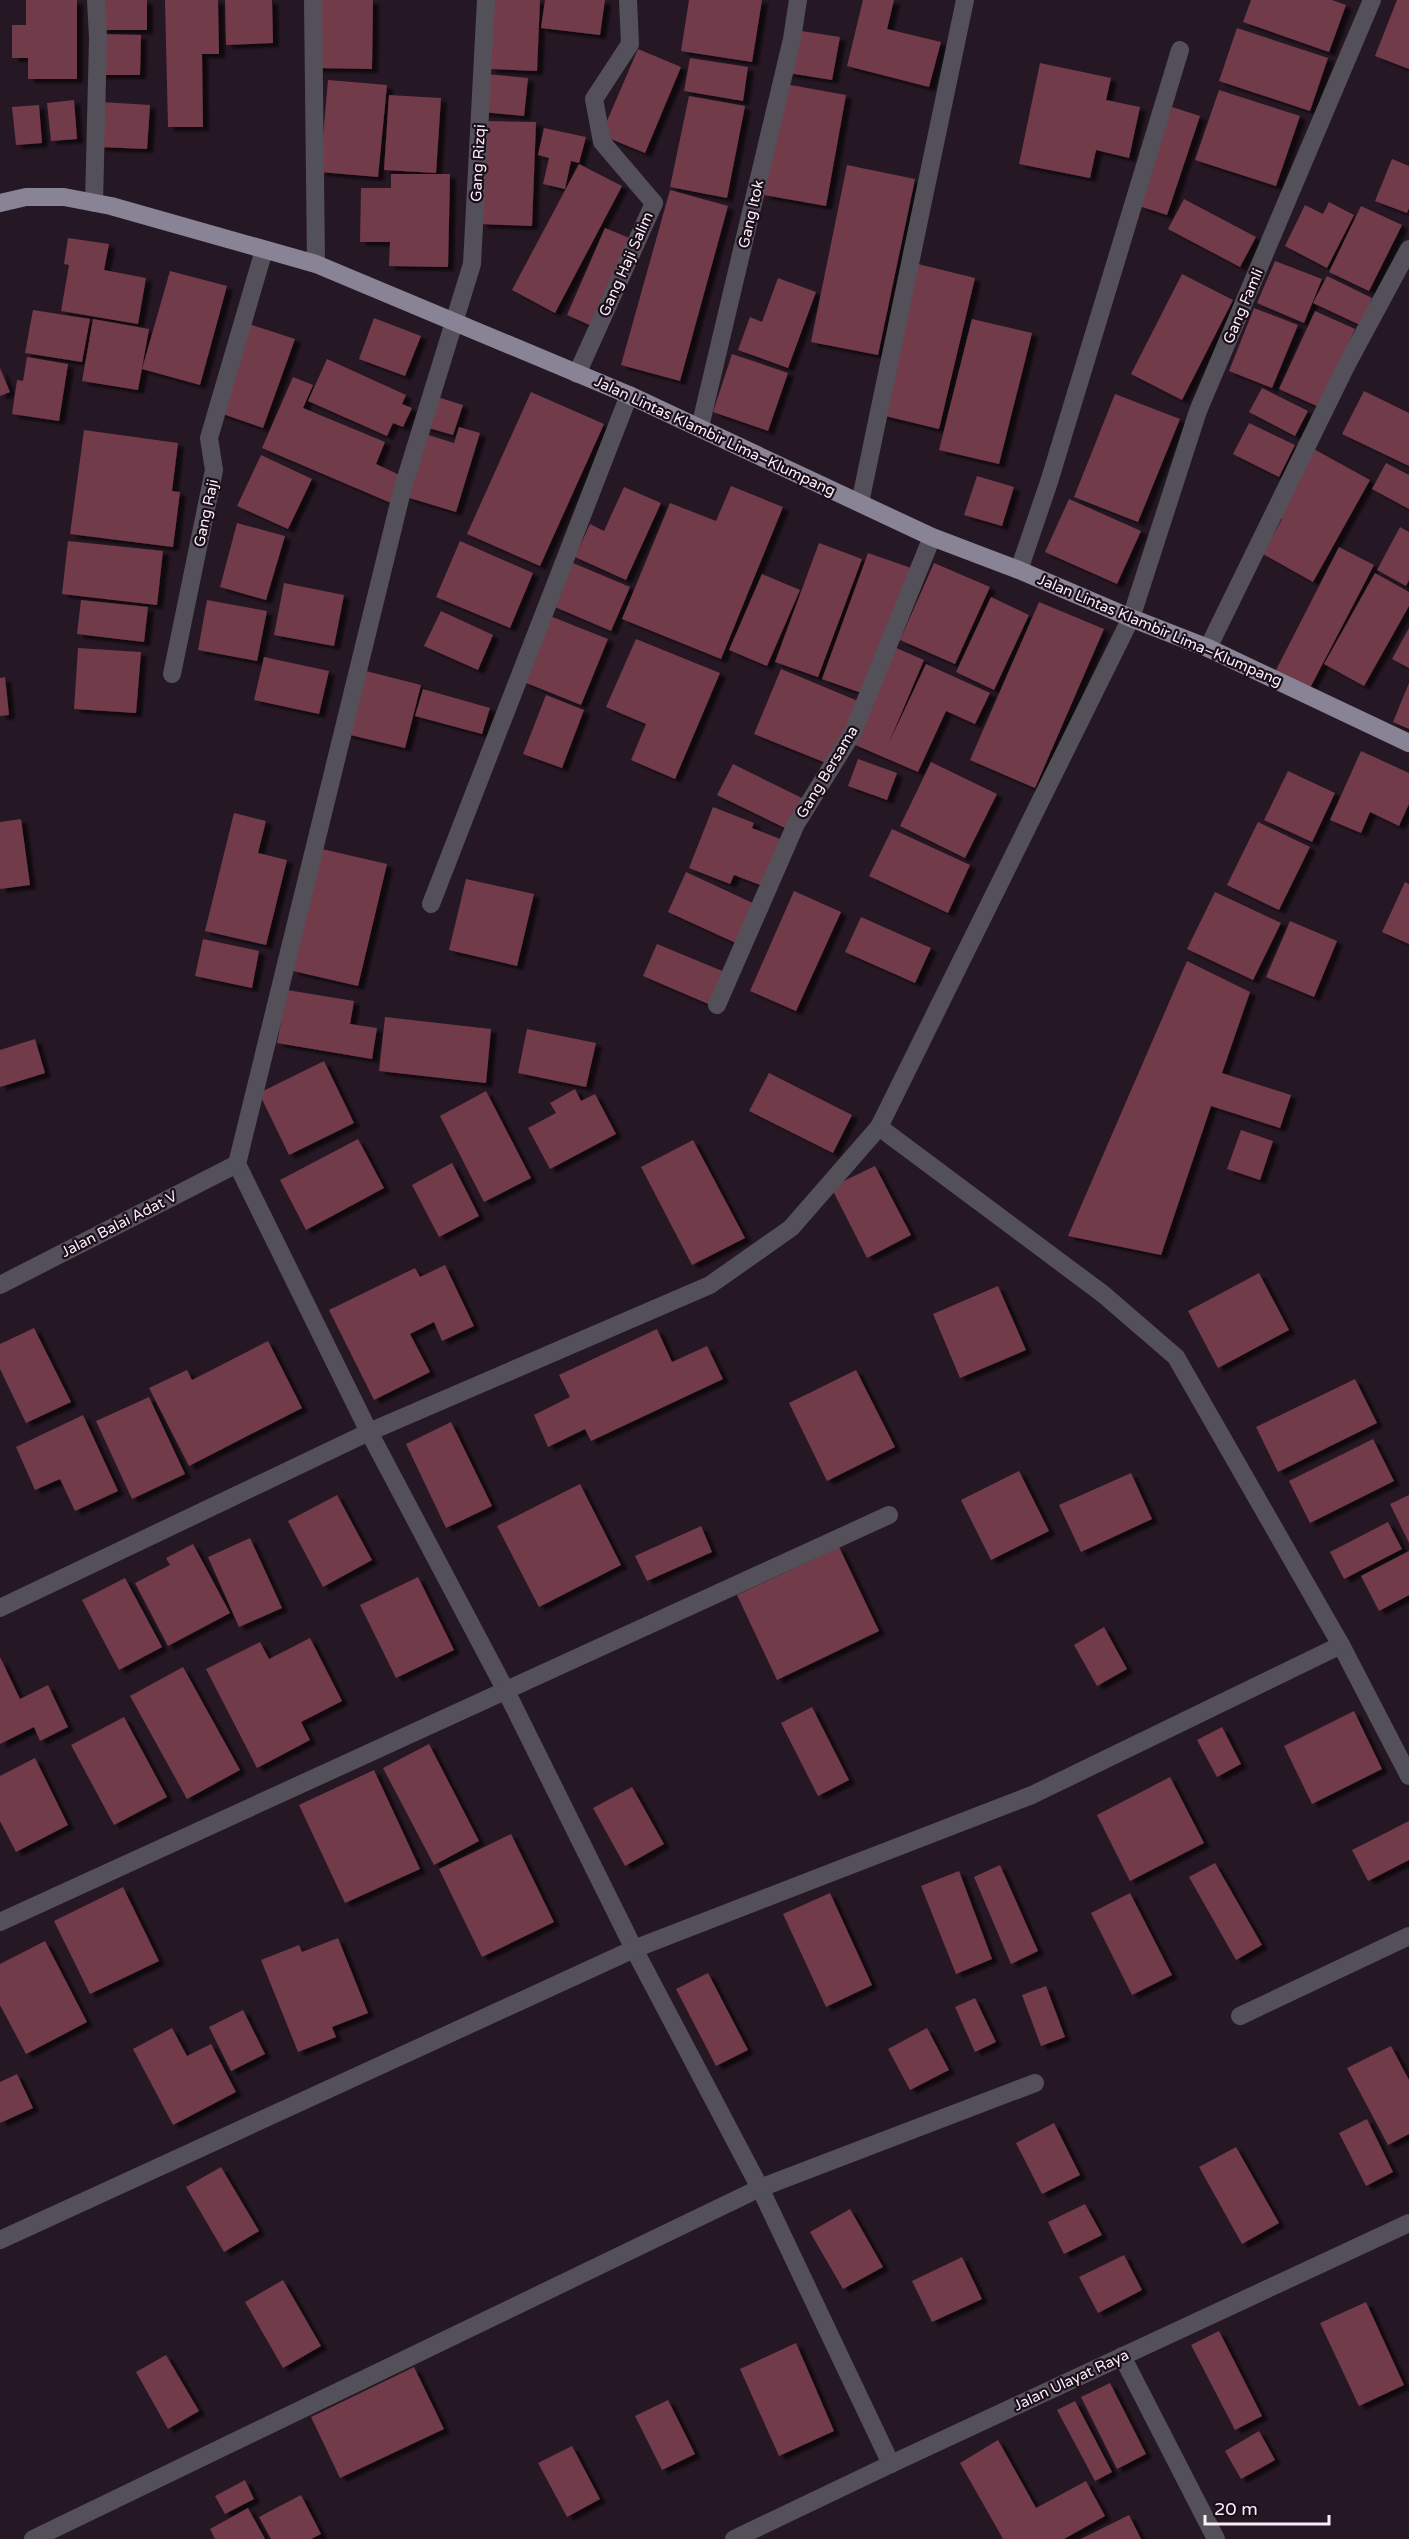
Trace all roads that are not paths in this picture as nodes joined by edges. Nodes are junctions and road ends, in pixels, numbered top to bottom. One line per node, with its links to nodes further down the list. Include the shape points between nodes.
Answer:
1 (96, 0): 9 (street)
2 (313, 0): 13 (street)
3 (486, 0): 14 (street, Gang Rizqi, via 472,264)
4 (628, 0): 15 (street, Gang Haji Salim, via 630,44 594,99 602,142 654,203)
5 (798, 0): 17 (street, Gang Itok)
6 (965, 0): 18 (street)
7 (1372, 0): 21 (street, Gang Famli, via 1198,411)
8 (1180, 50): 20 (street)
9 (94, 202): 10 (main road, Jalan Lintas Klambir Lima–Klumpang, via 64,196 26,197); 12 (main road, Jalan Lintas Klambir Lima–Klumpang)
10 (0, 203)
11 (1409, 249): 22 (street, via 1346,366)
12 (264, 250): 13 (main road, Jalan Lintas Klambir Lima–Klumpang); 23 (street, Gang Raji, via 209,438 214,470)
13 (316, 264): 14 (main road, Jalan Lintas Klambir Lima–Klumpang)
14 (455, 323): 15 (main road, Jalan Lintas Klambir Lima–Klumpang); 28 (street, Gang Rizqi, via 402,491)
15 (577, 374): 16 (main road, Jalan Lintas Klambir Lima–Klumpang)
16 (629, 395): 17 (main road, Jalan Lintas Klambir Lima–Klumpang); 25 (street)
17 (700, 427): 18 (main road, Jalan Lintas Klambir Lima–Klumpang)
18 (860, 503): 19 (main road, Jalan Lintas Klambir Lima–Klumpang)
19 (932, 537): 20 (main road, Jalan Lintas Klambir Lima–Klumpang); 26 (street, Gang Bersama, via 854,732 796,824)
20 (1019, 570): 21 (main road, Jalan Lintas Klambir Lima–Klumpang)
21 (1131, 618): 22 (main road, Jalan Lintas Klambir Lima–Klumpang); 27 (street, Gang Famli)
22 (1208, 648): 24 (main road, Jalan Lintas Klambir Lima–Klumpang)
23 (172, 674)
24 (1409, 743)
25 (431, 904)
26 (717, 1005)
27 (879, 1127): 30 (street, Gang Famli, via 790,1228 710,1285); 33 (street, via 1103,1294 1176,1357)
28 (237, 1164): 29 (street, Jalan Balai Adat V); 30 (street)
29 (0, 1285)
30 (369, 1432): 32 (street, Gang Famli); 34 (street)
31 (889, 1515): 34 (street)
32 (0, 1608)
33 (1341, 1645): 35 (street); 38 (street, via 1032,1795)
34 (506, 1690): 36 (street); 38 (street)
35 (1409, 1776)
36 (0, 1922)
37 (1409, 1936): 39 (street)
38 (634, 1949): 41 (street); 43 (street)
39 (1240, 2016)
40 (1035, 2083): 41 (street)
41 (760, 2188): 45 (street); 46 (street)
42 (1409, 2223): 44 (street, Jalan Ulayat Raya)
43 (0, 2240)
44 (1122, 2356): 45 (street, Jalan Ulayat Raya); 48 (street)
45 (891, 2464): 47 (street, Jalan Ulayat Raya)
46 (33, 2539)
47 (734, 2539)
48 (1216, 2539)

